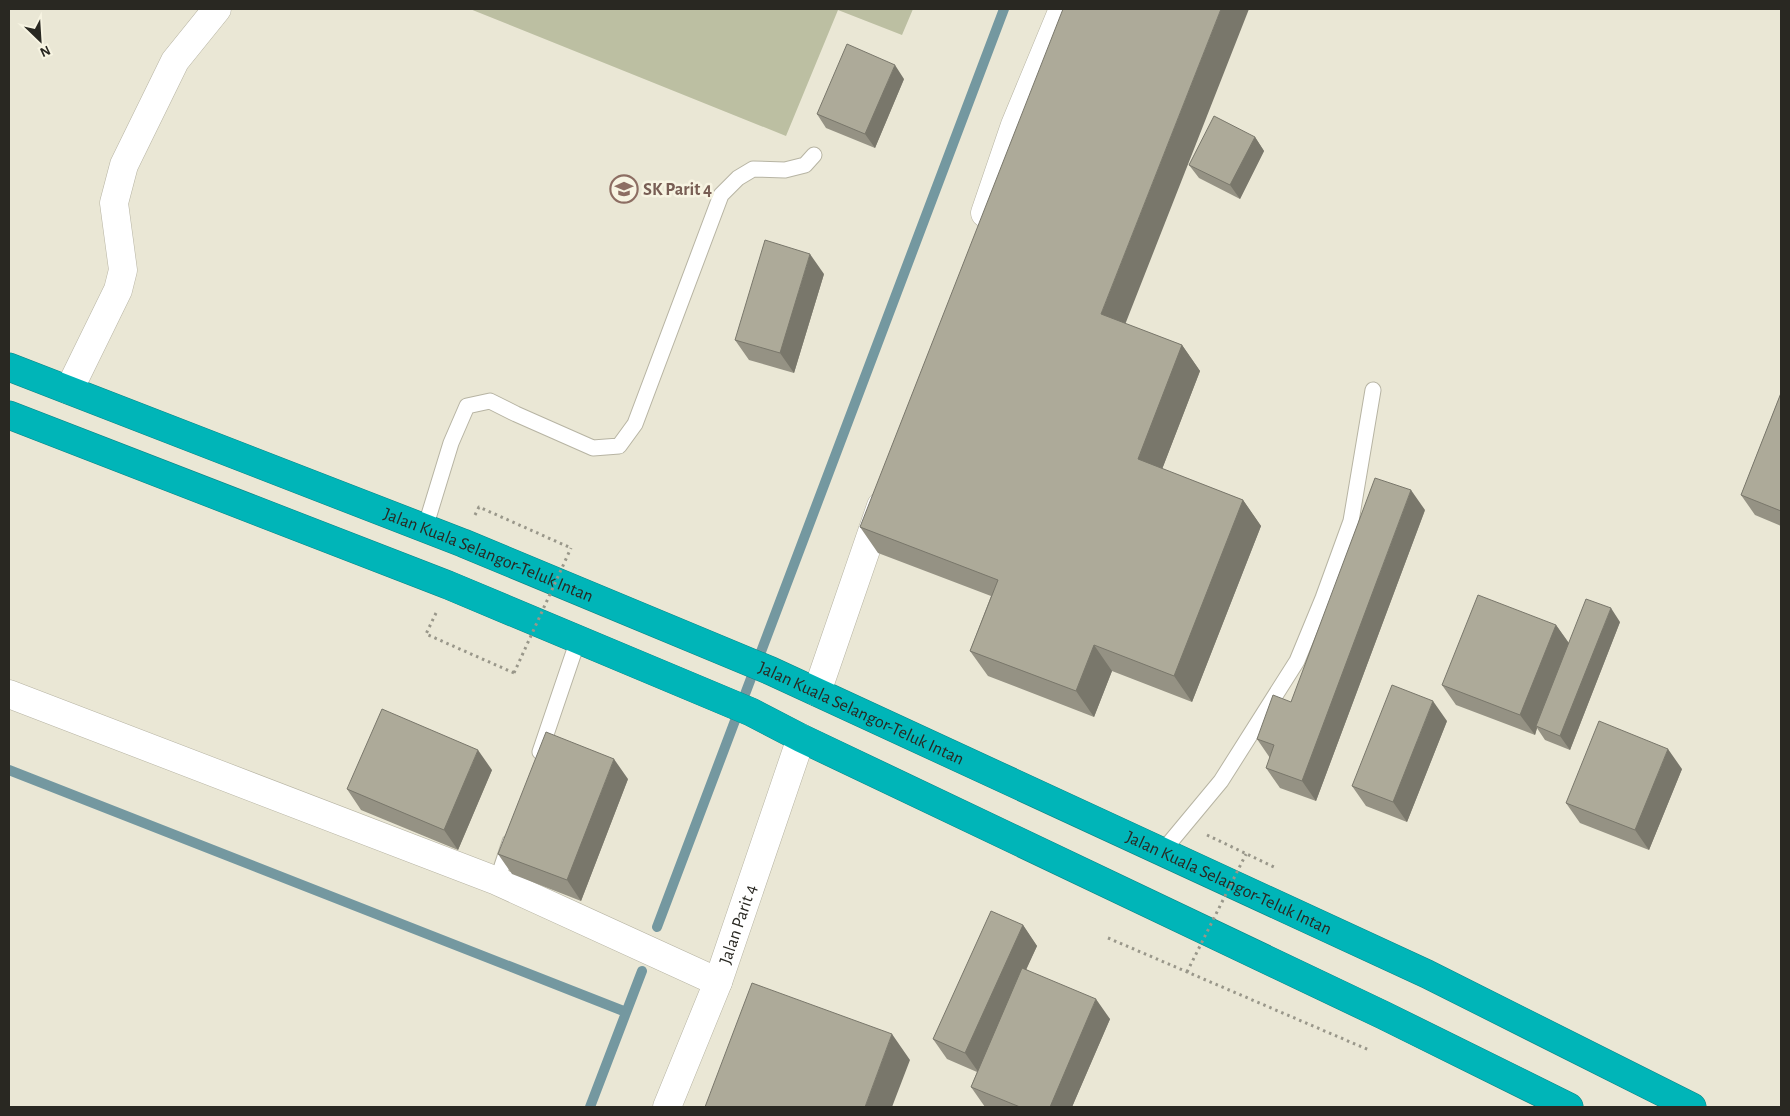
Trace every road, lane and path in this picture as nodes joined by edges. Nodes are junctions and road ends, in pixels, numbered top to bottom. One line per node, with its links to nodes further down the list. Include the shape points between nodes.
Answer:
1 (217, 9): 6 (street, via 175,61 124,165 114,203 123,270 118,290)
2 (1063, 9): 4 (street, via 1015,125)
3 (814, 154): 11 (lane, via 805,165 785,170 753,168 721,195 635,424 619,446 594,448 490,401 467,406 451,443)
4 (976, 237)
5 (9, 367): 6 (highway, Jalan Kuala Selangor-Teluk Intan)
6 (69, 390): 11 (highway, Jalan Kuala Selangor-Teluk Intan)
7 (1373, 390): 19 (lane, via 1351,521 1297,661 1221,781)
8 (9, 415): 13 (highway, via 439,582)
9 (890, 480): 14 (street)
10 (479, 507): 12 (path, bridge, via 571,548 514,673)
11 (425, 528): 14 (highway, Jalan Kuala Selangor-Teluk Intan)
12 (426, 634)
13 (578, 640): 16 (highway, via 751,712); 17 (lane)
14 (817, 692): 19 (highway, Jalan Kuala Selangor-Teluk Intan)
15 (9, 694): 21 (street)
16 (801, 738): 24 (street, Jalan Parit 4); 27 (highway, via 1392,1019)
17 (534, 770)
18 (515, 825): 21 (lane)
19 (1162, 852): 28 (highway, Jalan Kuala Selangor-Teluk Intan, via 1427,974)
20 (1246, 854): 23 (path, bridge)
21 (497, 881): 24 (street)
22 (1108, 938): 23 (path)
23 (1187, 972): 25 (path)
24 (718, 982): 26 (street, Jalan Parit 4)
25 (1369, 1050)
26 (668, 1107)
27 (1569, 1107)
28 (1692, 1107)

